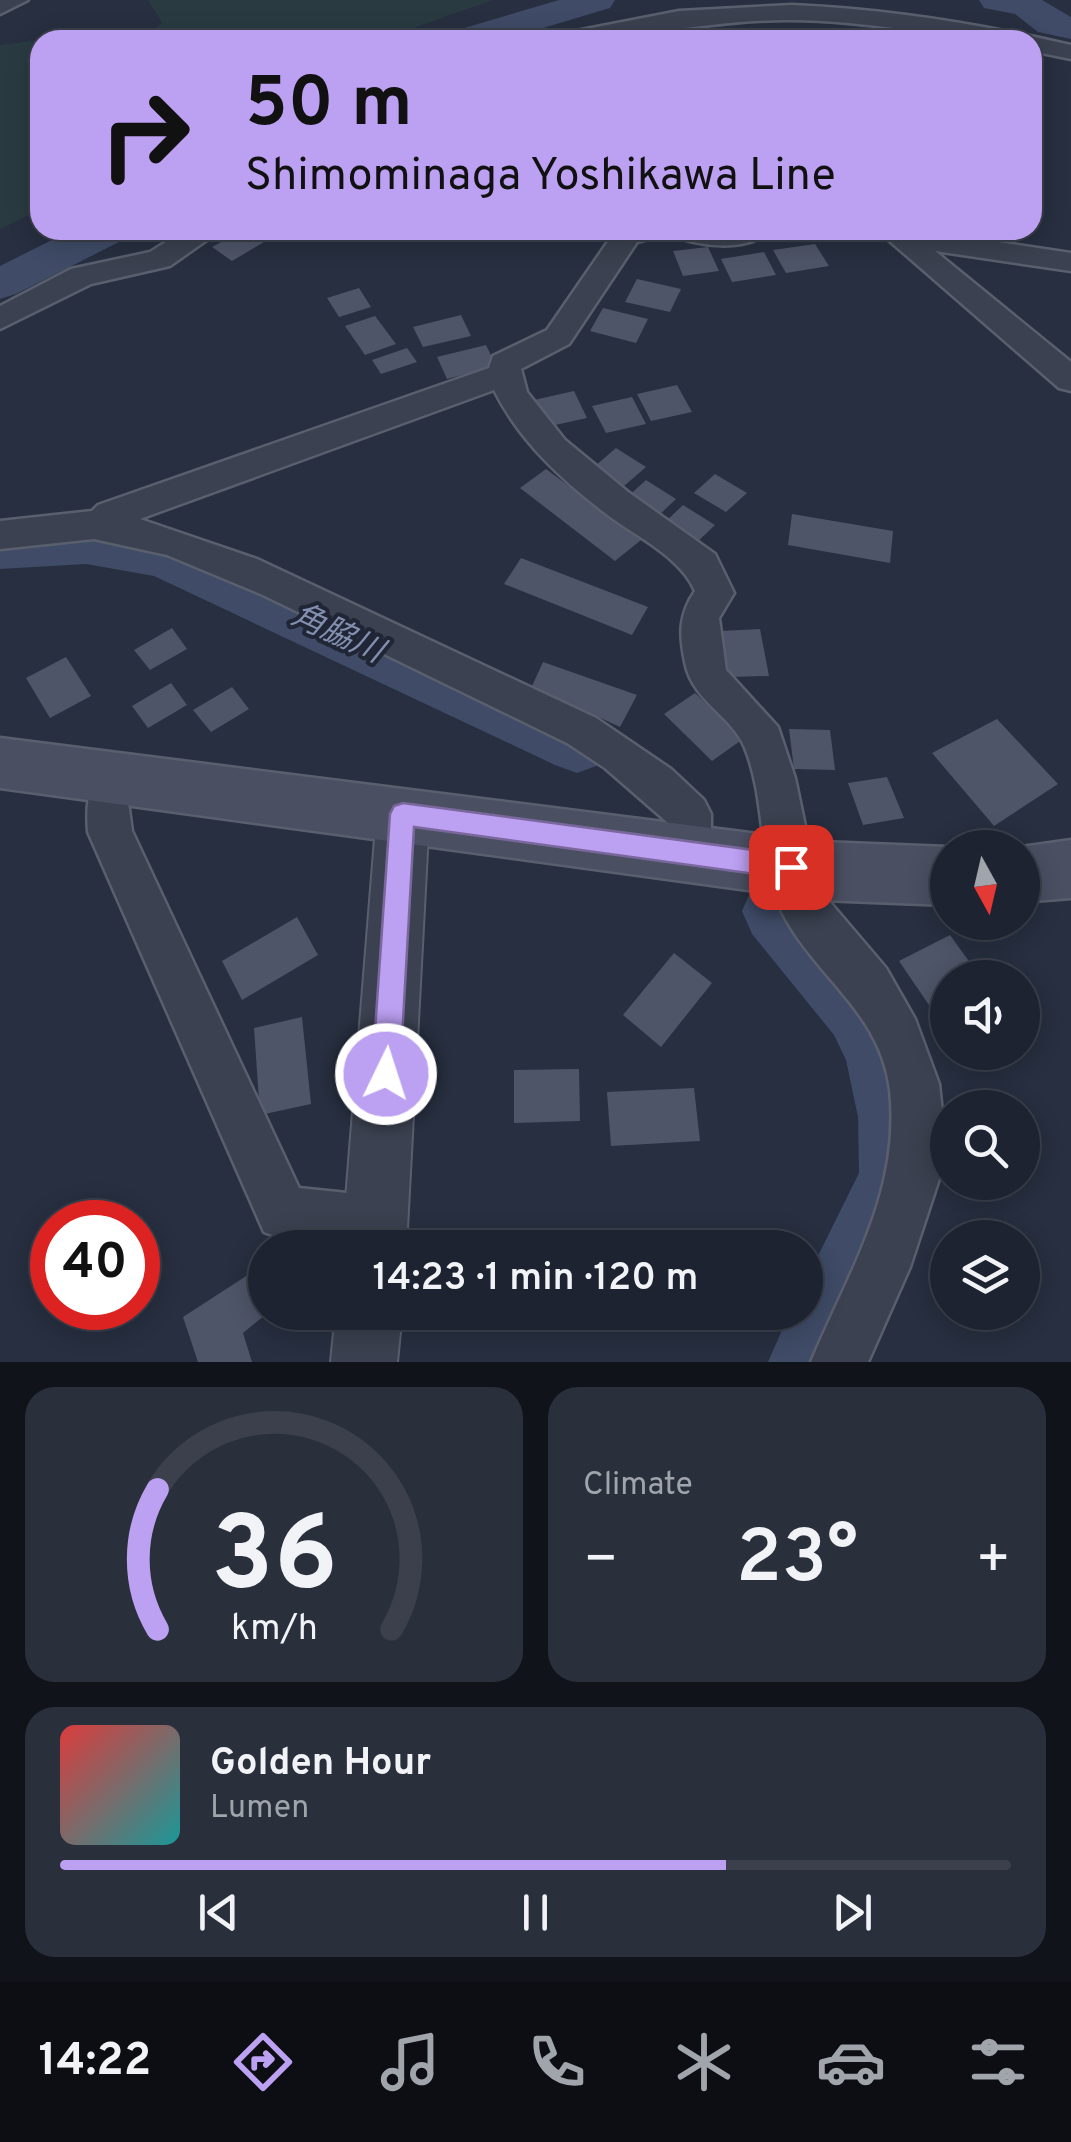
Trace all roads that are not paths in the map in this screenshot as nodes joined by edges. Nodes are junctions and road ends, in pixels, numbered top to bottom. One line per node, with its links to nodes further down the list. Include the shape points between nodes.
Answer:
1 (16, 0): 2 (street)
2 (0, 7)
3 (646, 23): 4 (street); 5 (street); 6 (street, via 705,13 812,10)
4 (613, 30)
5 (654, 30)
6 (967, 30)
7 (1042, 45): 8 (street)
8 (1071, 52)
9 (190, 240): 14 (street, via 159,259 82,276)
10 (623, 240): 15 (street, via 558,337 504,364)
11 (904, 240): 16 (street)
12 (925, 240): 13 (street)
13 (1071, 262)
14 (0, 319)
15 (505, 374): 17 (street); 23 (street, via 548,447 702,564 715,593 699,616 708,676 763,737)
16 (1071, 380)
17 (101, 525): 18 (street); 22 (street, via 180,544 592,736 689,814)
18 (0, 535)
19 (0, 763): 20 (main road)
20 (114, 780): 21 (main road); 27 (street, via 110,832 283,1213)
21 (403, 814): 22 (main road); 28 (street)
22 (689, 853): 23 (main road)
23 (791, 867): 26 (main road); 31 (street, via 811,917 869,986 900,1042 921,1128 902,1227)
24 (1071, 870): 25 (main road)
25 (1040, 872)
26 (930, 875)
27 (354, 1230)
28 (375, 1230)
29 (367, 1330): 30 (street)
30 (364, 1362)
31 (839, 1362)

